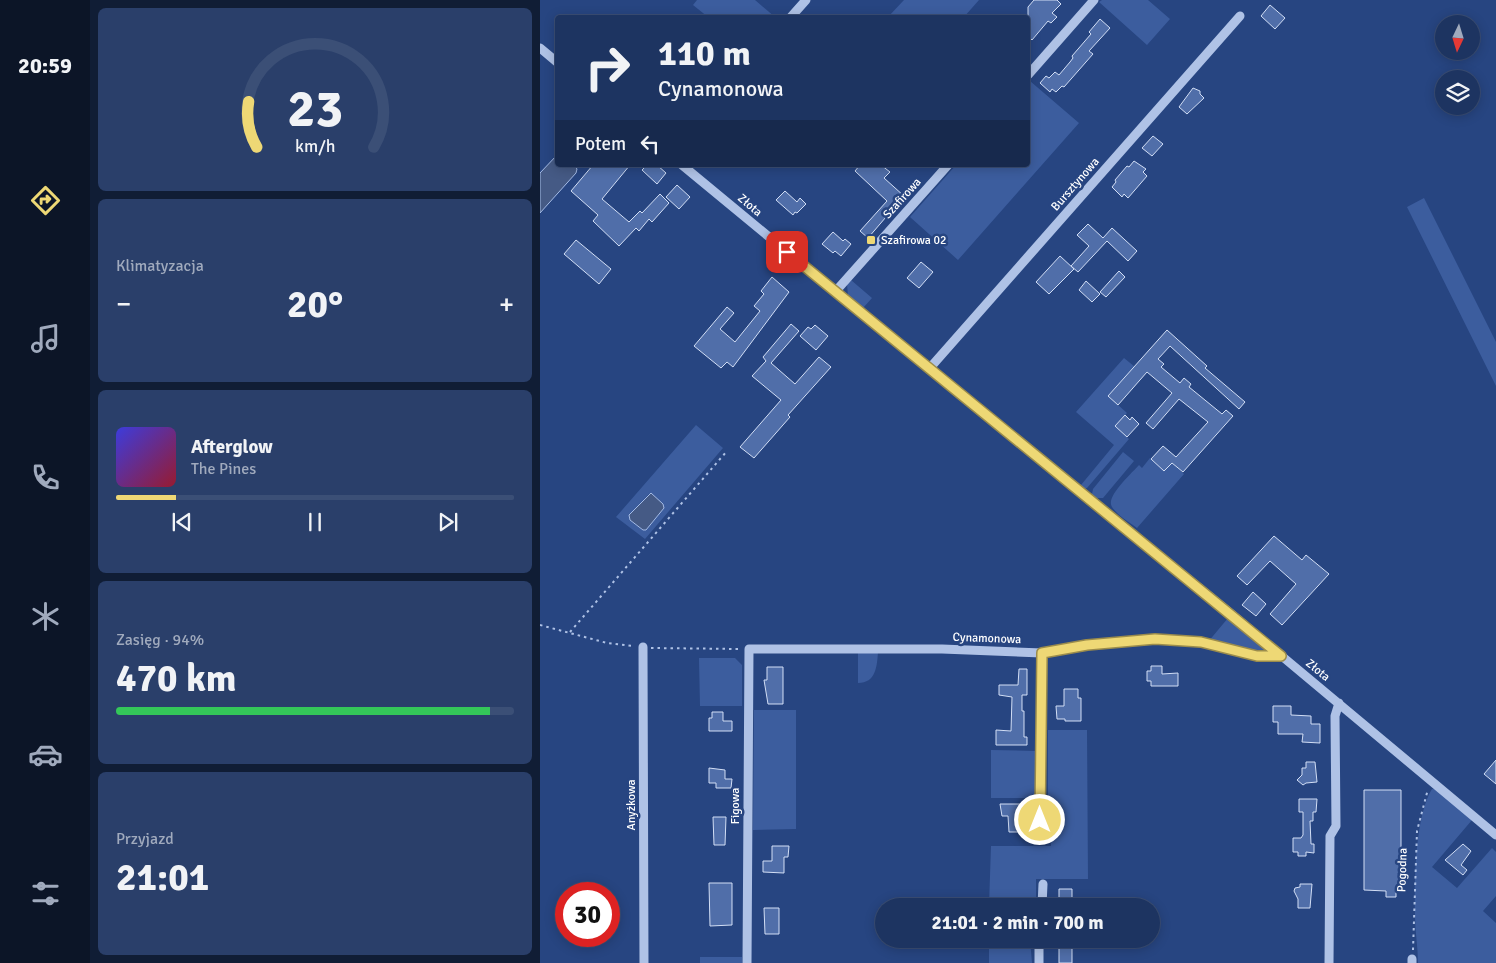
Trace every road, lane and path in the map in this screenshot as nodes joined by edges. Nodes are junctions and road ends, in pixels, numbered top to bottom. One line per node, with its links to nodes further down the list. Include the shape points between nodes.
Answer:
1 (806, 0): 3 (street)
2 (1094, 0): 7 (street)
3 (793, 15)
4 (1240, 16): 11 (street, Bursztynowa)
5 (540, 48): 6 (street)
6 (555, 60)
7 (1030, 73)
8 (684, 167): 10 (street, Złota)
9 (946, 167): 10 (street, Szafirowa)
10 (835, 292): 11 (street, Złota)
11 (929, 369): 17 (street, Złota)
12 (727, 452): 13 (path)
13 (570, 632)
14 (643, 647): 26 (street, Anyżkowa)
15 (749, 649): 16 (street, Cynamonowa, via 942,649); 27 (street, Figowa)
16 (1042, 653): 17 (street, Cynamonowa, via 1155,639 1201,642 1257,656); 21 (street)
17 (1281, 656): 18 (street, Złota)
18 (1339, 703): 19 (street, Złota); 29 (street, via 1335,716 1336,826 1330,836)
19 (1431, 779): 20 (street, Złota); 25 (path, Pogodna, via 1416,831)
20 (1496, 835)
21 (1040, 838)
22 (1043, 884): 23 (street)
23 (1042, 898)
24 (1040, 948): 28 (street)
25 (1412, 961)
26 (644, 963)
27 (747, 963)
28 (1039, 963)
29 (1329, 963)

